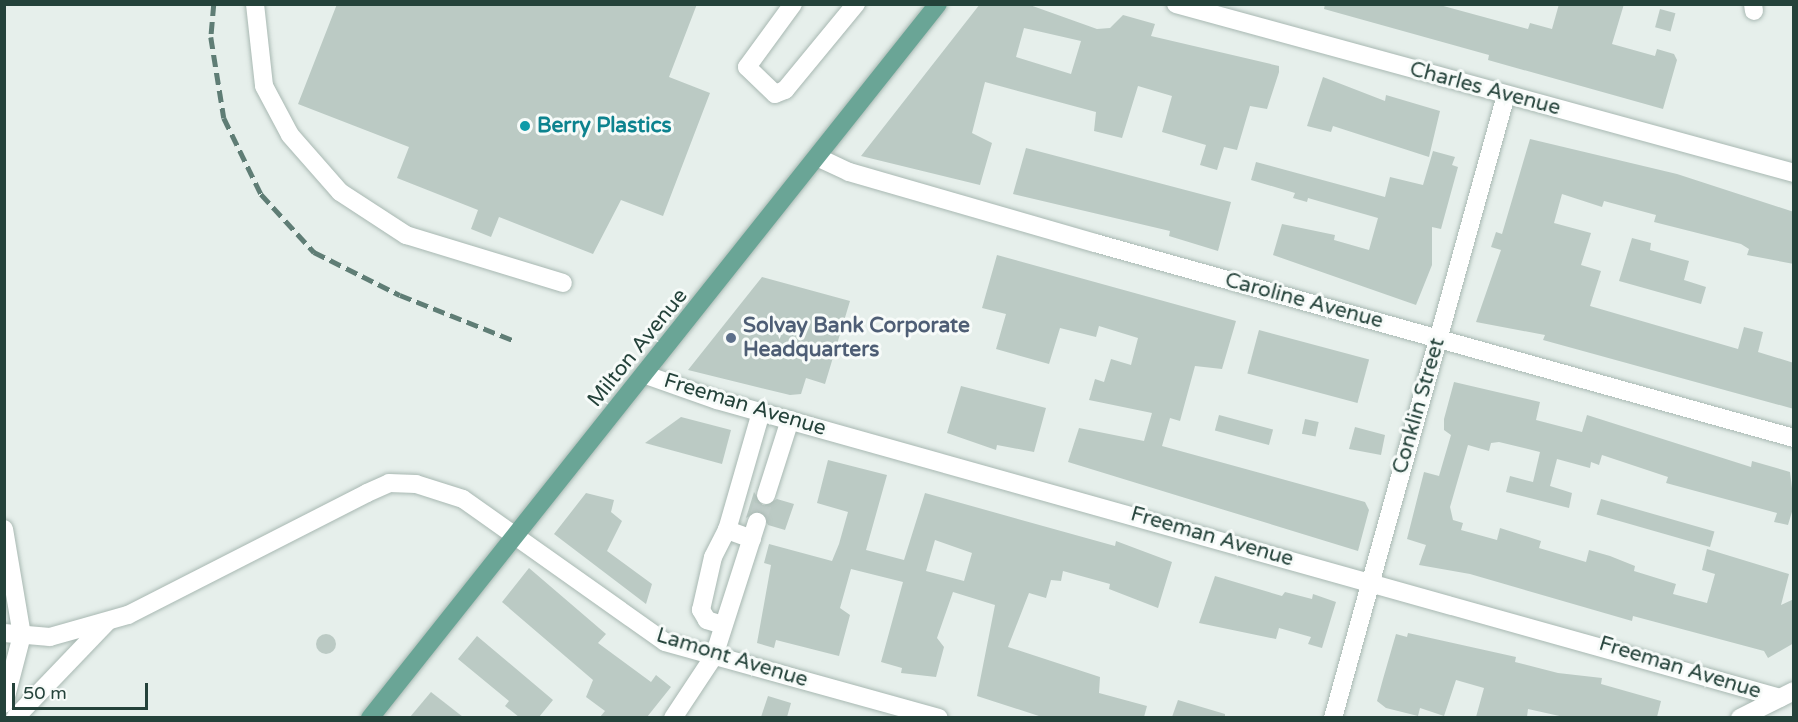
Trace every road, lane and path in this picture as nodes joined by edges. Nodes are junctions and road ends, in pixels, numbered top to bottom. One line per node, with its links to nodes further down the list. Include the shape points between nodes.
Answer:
1 (255, 4): 9 (street, via 264,86 290,135 340,192 406,235)
2 (793, 4): 3 (street, via 747,67 775,94 785,90)
3 (855, 4)
4 (938, 4): 7 (main road, Milton Avenue)
5 (1176, 4): 6 (street, Charles Avenue)
6 (1506, 95): 8 (street, Charles Avenue); 10 (street, Conklin Street)
7 (817, 157): 10 (street, Caroline Avenue, via 872,178); 11 (main road, Milton Avenue)
8 (1794, 173)
9 (563, 283)
10 (1438, 338): 14 (street, Caroline Avenue); 19 (street, Conklin Street)
11 (646, 375): 12 (street, Freeman Avenue); 18 (main road, Milton Avenue)
12 (761, 412): 13 (street, Freeman Avenue); 17 (street)
13 (790, 420): 15 (street); 19 (street, Freeman Avenue)
14 (1794, 438)
15 (766, 495)
16 (4, 530): 22 (street)
17 (727, 530): 21 (street, via 713,557 701,610 707,620); 21 (street, via 755,530)
18 (517, 534): 20 (street, Lamont Avenue, via 463,499 416,484 389,483); 23 (street, Lamont Avenue, via 642,630); 29 (main road, Milton Avenue)
19 (1371, 581): 25 (street, Freeman Avenue); 32 (street, Conklin Street)
20 (109, 621): 22 (street, via 50,637); 28 (street)
21 (723, 625): 23 (street)
22 (13, 634): 24 (street)
23 (714, 656): 30 (street); 31 (street, Lamont Avenue)
24 (9, 672): 26 (street)
25 (1787, 695): 33 (street)
26 (4, 705): 27 (street)
27 (10, 717)
28 (15, 717)
29 (370, 717)
30 (673, 717)
31 (939, 717)
32 (1333, 717)
33 (1740, 717)

